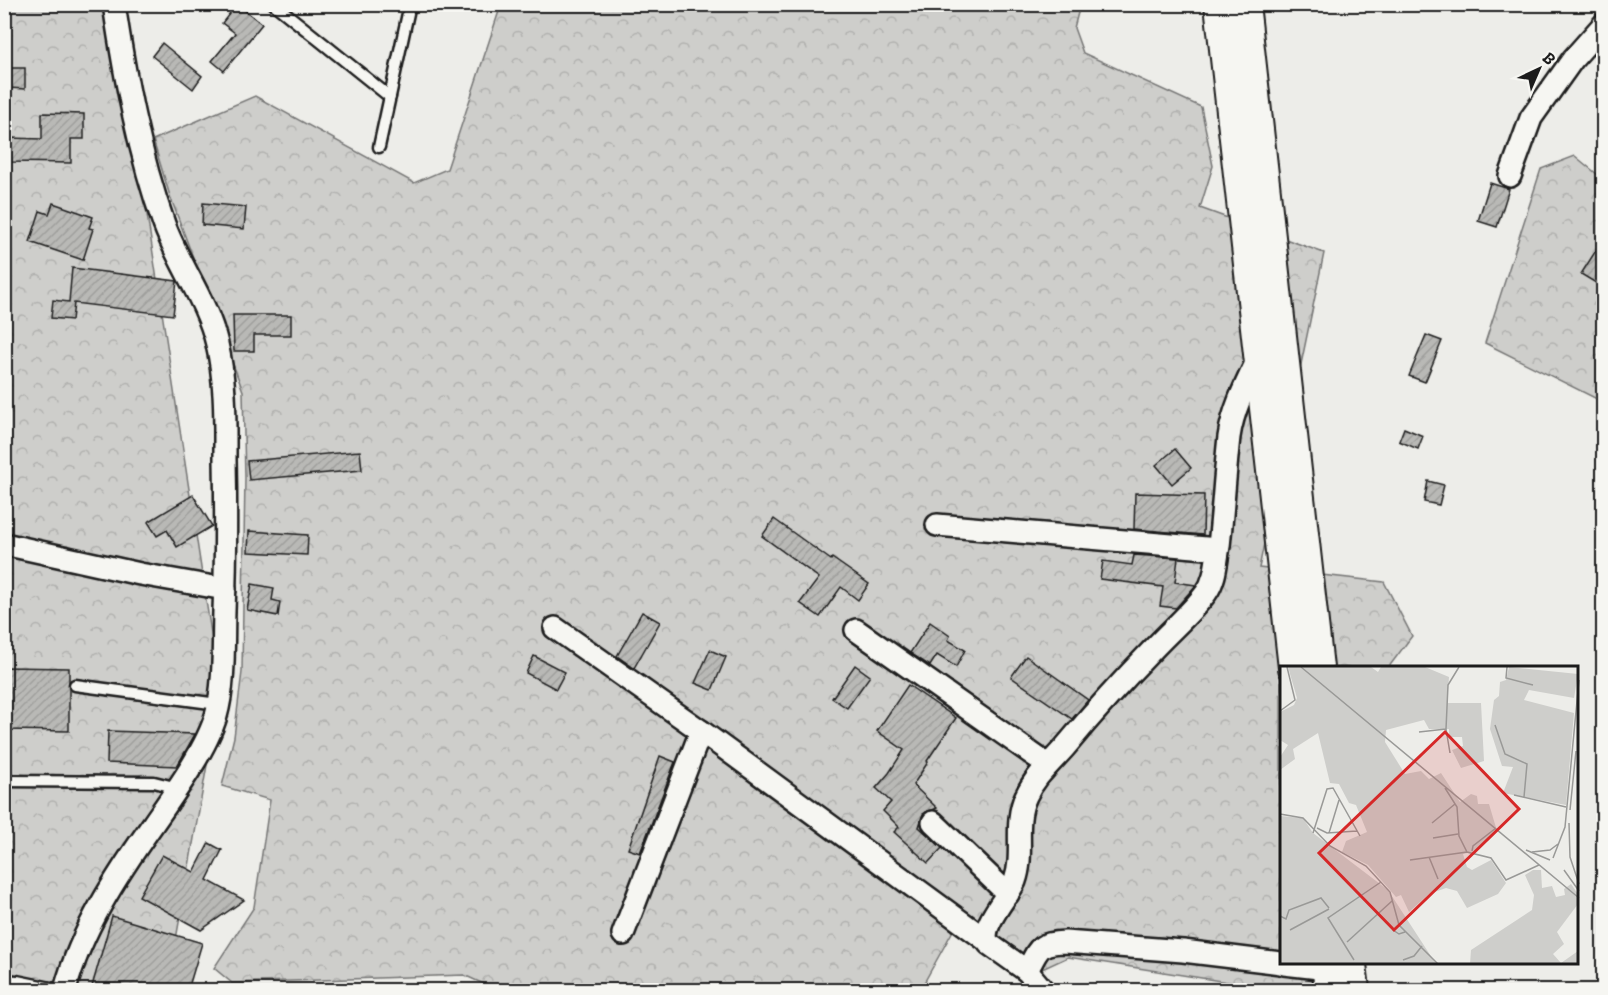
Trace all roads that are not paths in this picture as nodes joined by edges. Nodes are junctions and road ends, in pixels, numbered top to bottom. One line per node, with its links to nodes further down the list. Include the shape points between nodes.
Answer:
1 (114, 4): 14 (street, via 135,123 165,225 217,343 225,387)
2 (274, 4): 7 (lane)
3 (410, 4): 7 (lane)
4 (1220, 4): 10 (main road)
5 (1245, 4): 18 (main road)
6 (1604, 24): 9 (street, via 1573,59 1531,118)
7 (390, 97): 8 (lane)
8 (379, 147)
9 (1510, 176)
10 (1259, 356): 13 (street, via 1229,435); 17 (main road)
11 (937, 525): 13 (street)
12 (4, 544): 14 (street)
13 (1218, 549): 22 (street, via 1214,579 1206,593)
14 (225, 589): 20 (street)
15 (555, 628): 21 (street)
16 (856, 630): 22 (street)
17 (1294, 666)
18 (1318, 666)
19 (75, 685): 20 (lane)
20 (218, 704): 24 (street, via 204,742)
21 (701, 731): 27 (street); 28 (street)
22 (1048, 765): 26 (street, via 1034,782 1019,814 1019,862)
23 (4, 781): 24 (lane, via 154,782)
24 (178, 788): 34 (street, via 99,908)
25 (933, 822): 26 (street)
26 (1008, 894): 28 (street, via 990,922)
27 (623, 934)
28 (986, 940): 31 (street)
29 (1280, 963): 31 (street, via 1065,942 1046,943)
30 (1294, 965): 32 (street)
31 (1028, 971): 35 (street)
32 (1334, 972): 36 (main road)
33 (4, 980): 34 (lane)
34 (63, 990)
35 (1043, 990)
36 (1354, 990)

